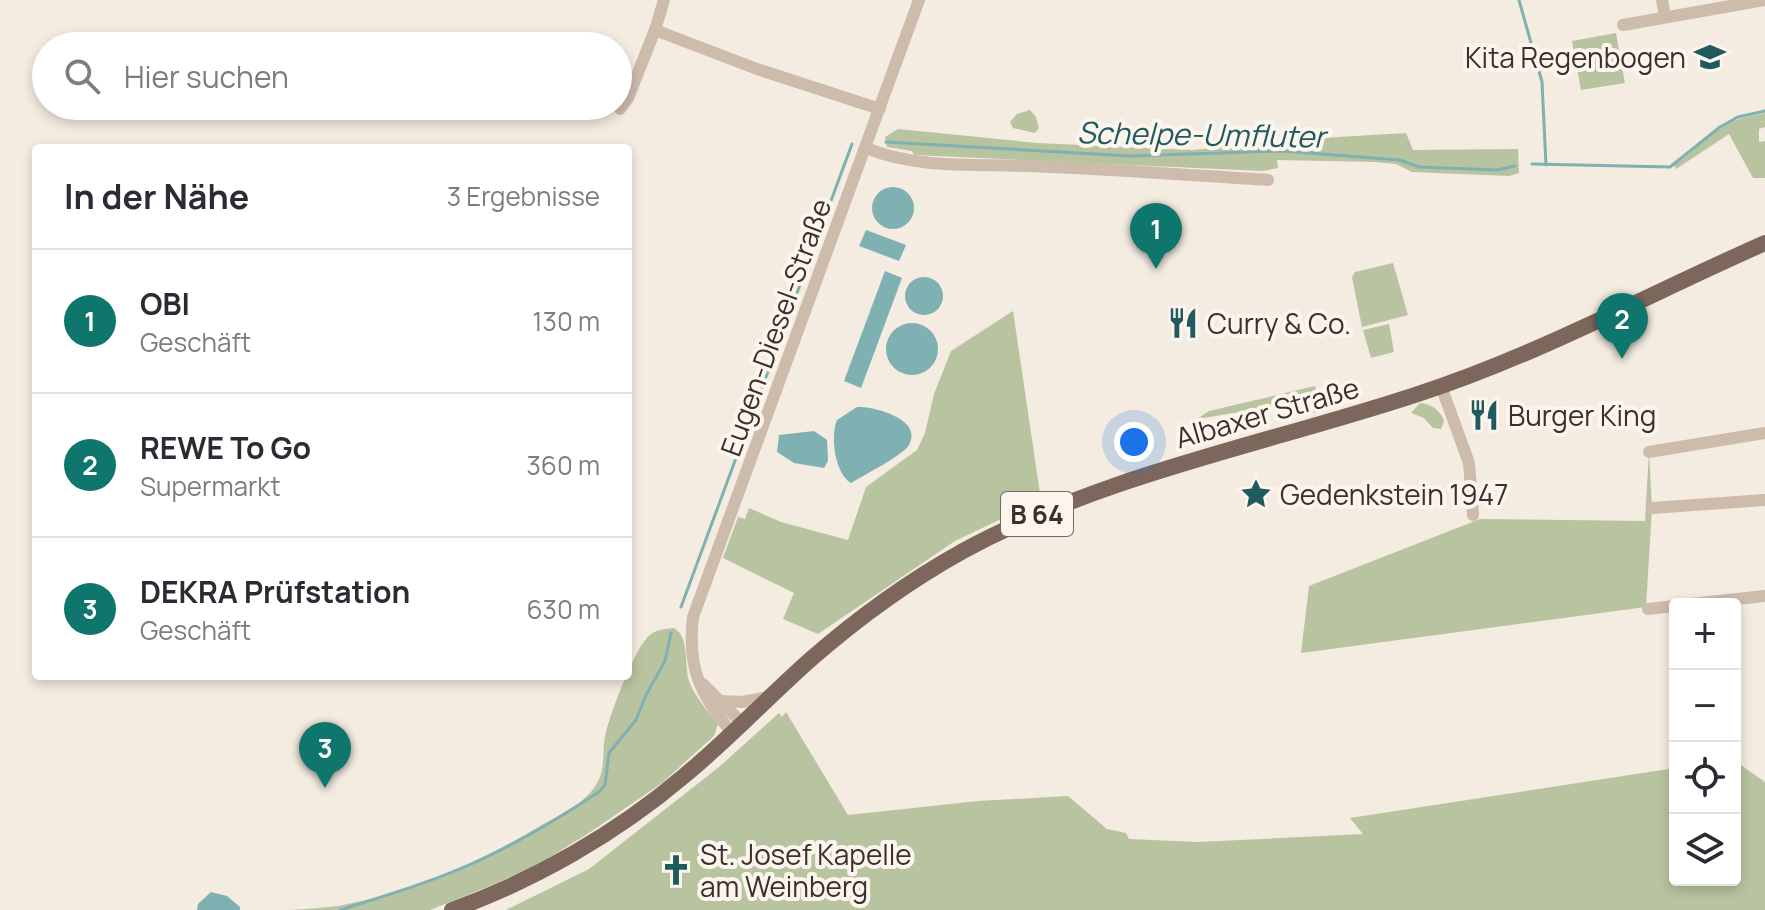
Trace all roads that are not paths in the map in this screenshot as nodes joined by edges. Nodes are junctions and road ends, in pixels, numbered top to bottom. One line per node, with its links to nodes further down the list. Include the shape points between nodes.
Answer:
1 (664, 0): 7 (street)
2 (919, 0): 9 (street, Eugen-Diesel-Straße)
3 (1662, 0): 5 (street)
4 (1764, 0): 5 (street)
5 (1665, 17): 6 (street)
6 (1623, 25)
7 (655, 30): 8 (street); 9 (street)
8 (632, 88)
9 (880, 109): 10 (street, Eugen-Diesel-Straße)
10 (866, 148): 11 (street, via 938,164); 23 (street, Eugen-Diesel-Straße, via 693,617)
11 (1268, 180)
12 (1765, 243): 13 (main road, Albaxer Straße / B 64)
13 (1441, 386): 18 (street, via 1469,463); 24 (main road, Albaxer Straße / B 64, via 1125,481 1022,521 895,594)
14 (1765, 433): 15 (street)
15 (1649, 452)
16 (1765, 500): 17 (street)
17 (1652, 508)
18 (1473, 515)
19 (1765, 596): 20 (street)
20 (1741, 599)
21 (1669, 607): 22 (street)
22 (1648, 609)
23 (694, 672): 25 (street); 26 (street, Eugen-Diesel-Straße, via 702,693)
24 (772, 696): 25 (street); 26 (main road, Albaxer Straße / B 64)
25 (720, 701): 26 (street)
26 (738, 729): 27 (main road, Albaxer Straße / B 64, via 654,800 588,843)
27 (452, 910)

